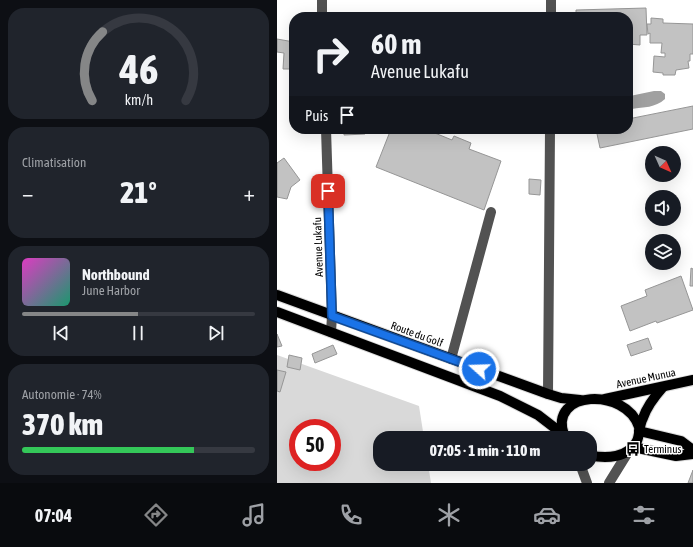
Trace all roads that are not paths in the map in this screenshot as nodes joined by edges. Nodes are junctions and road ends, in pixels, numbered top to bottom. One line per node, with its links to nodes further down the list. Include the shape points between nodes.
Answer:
1 (322, 0): 3 (street)
2 (551, 0): 4 (street)
3 (322, 12)
4 (551, 12)
5 (326, 134): 10 (street, Avenue Lukafu)
6 (550, 134): 15 (street)
7 (491, 212): 12 (street)
8 (277, 295): 10 (main road, Route du Golf)
9 (277, 312): 11 (main road)
10 (332, 316): 11 (street, Avenue Lukafu); 12 (main road, Route du Golf)
11 (331, 332): 19 (main road, via 500,396 538,415)
12 (451, 359): 15 (main road, Route du Golf)
13 (693, 380): 14 (main road, Avenue Munua)
14 (663, 387): 16 (main road, Avenue Munua); 18 (main road, via 646,411)
15 (548, 394): 17 (main road, Route du Golf)
16 (599, 399): 17 (main road, Avenue Munua); 18 (main road, via 612,401 626,408 635,418)
17 (580, 400): 20 (main road, via 565,414 562,424)
18 (639, 429): 21 (main road, via 638,440); 22 (main road, via 681,440)
19 (559, 431)
20 (564, 431)
21 (632, 448): 23 (main road, via 676,456); 24 (main road, via 612,456); 27 (street)
22 (693, 450)
23 (693, 454)
24 (597, 456)
25 (583, 471): 26 (street)
26 (587, 483)
27 (609, 483)

